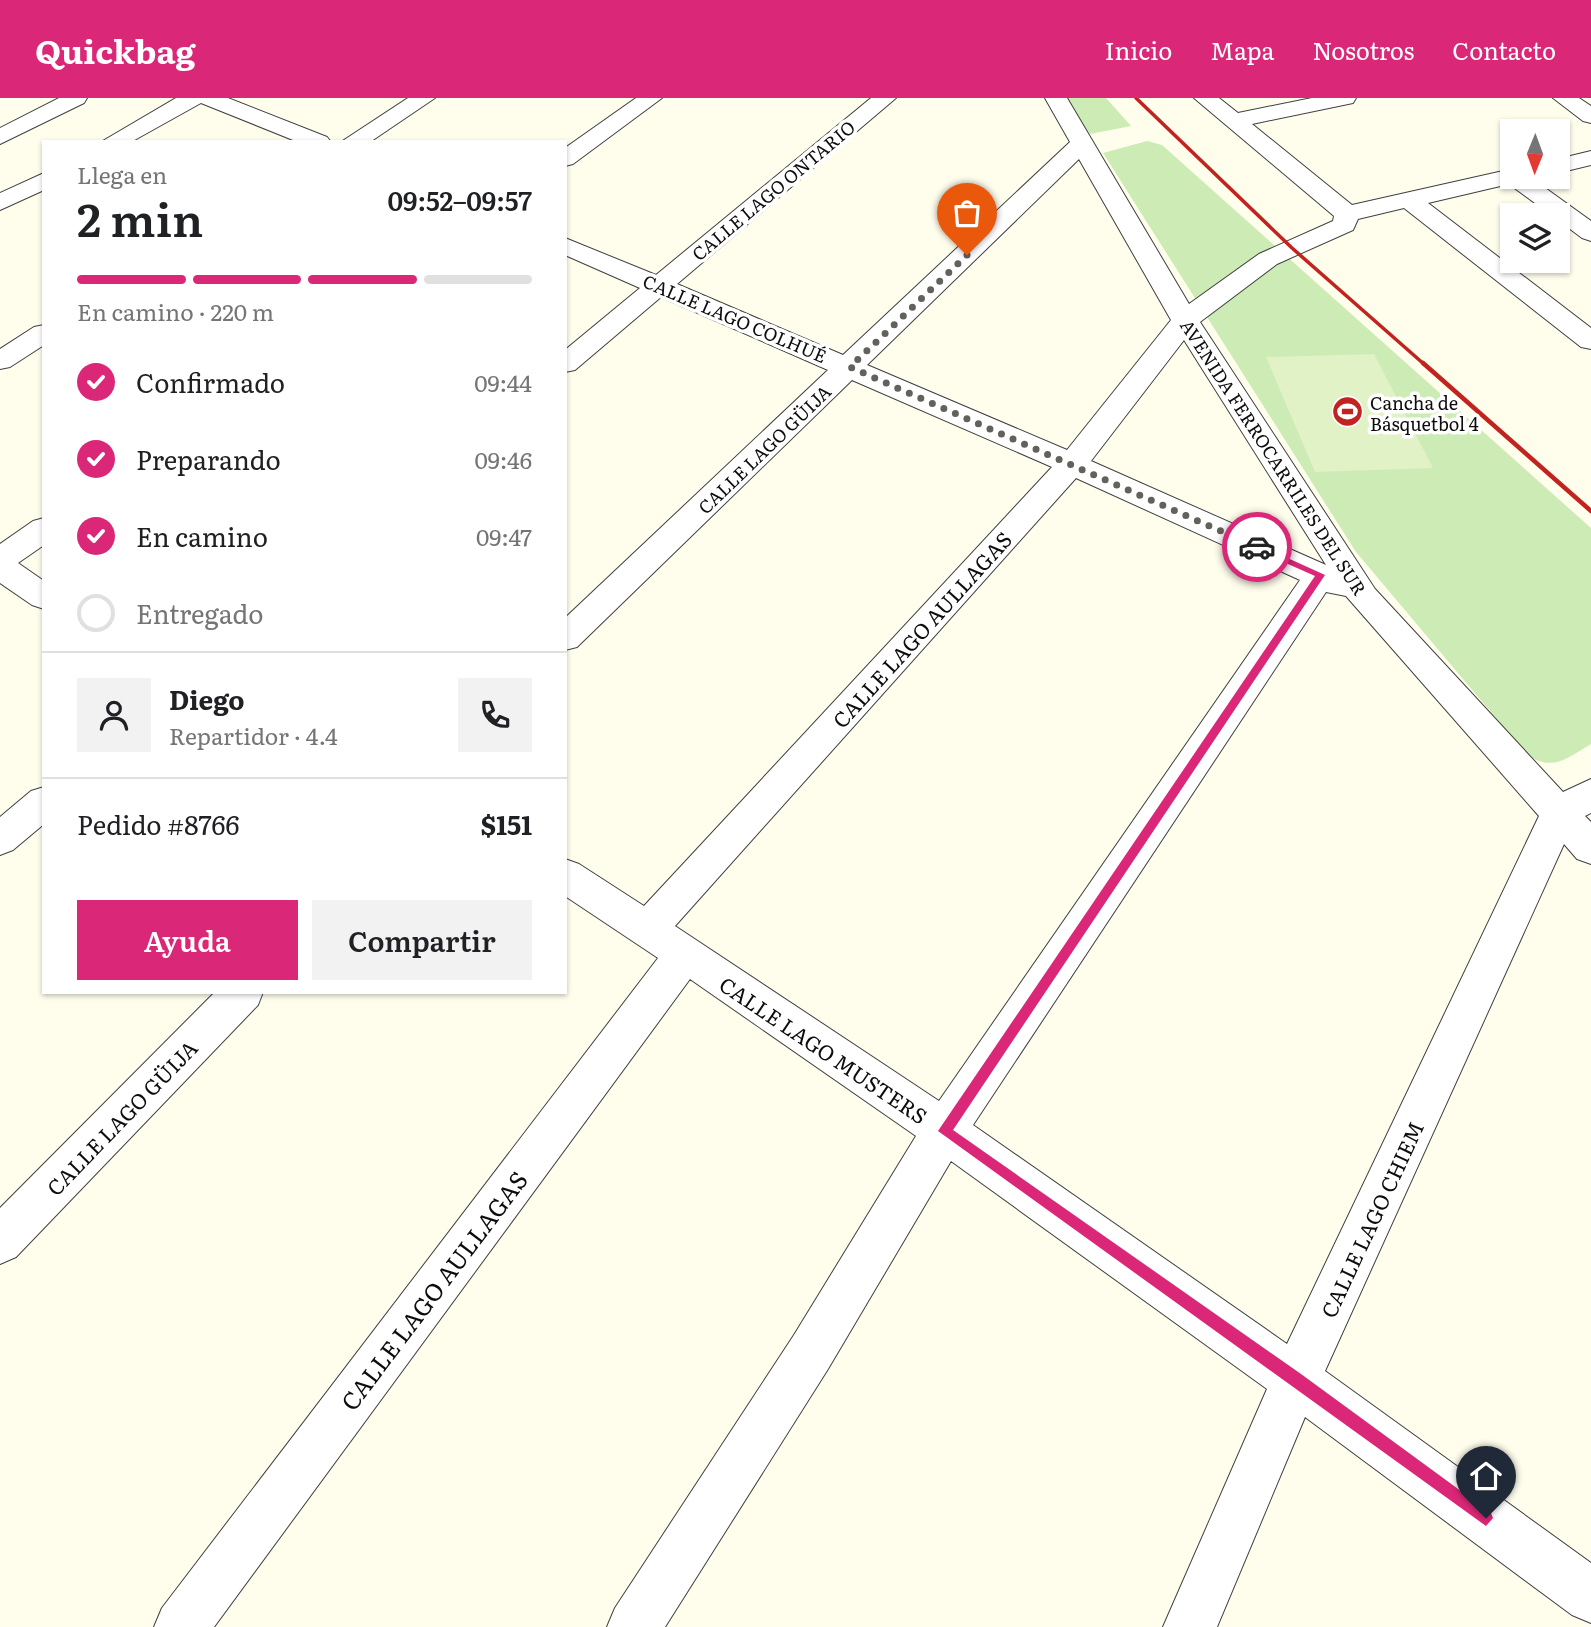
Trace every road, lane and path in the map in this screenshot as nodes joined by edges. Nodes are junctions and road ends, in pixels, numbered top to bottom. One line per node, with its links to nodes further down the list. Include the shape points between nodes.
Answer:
1 (76, 98): 13 (street)
2 (193, 98): 14 (street)
3 (208, 98): 15 (street)
4 (424, 98): 16 (street)
5 (651, 98): 18 (street)
6 (885, 98): 29 (street, CALLE LAGO ONTARIO)
7 (1056, 98): 17 (street, AVENIDA FERROCARRILES DEL SUR)
8 (1205, 98): 12 (street)
9 (1345, 98): 12 (street)
10 (1564, 98): 11 (street)
11 (1591, 116)
12 (1234, 121): 26 (street)
13 (0, 136)
14 (117, 140)
15 (314, 140)
16 (356, 140)
17 (1083, 142): 32 (street, AVENIDA FERROCARRILES DEL SUR); 37 (street, CALLE LAGO GÜIJA)
18 (567, 158)
19 (1591, 158): 20 (street)
20 (1570, 163)
21 (1500, 180): 24 (street)
22 (42, 181): 25 (street)
23 (1530, 189): 27 (street)
24 (1409, 200): 26 (street); 31 (street)
25 (0, 203)
26 (1348, 214): 32 (street, CALLE LAGO AULLAGAS, via 1344,225 1268,259)
27 (1591, 233)
28 (567, 247): 29 (street, CALLE LAGO COLHUÉ)
29 (659, 285): 36 (street, CALLE LAGO ONTARIO); 37 (street, CALLE LAGO COLHUÉ)
30 (1591, 304): 31 (street)
31 (1558, 314): 34 (street)
32 (1185, 320): 38 (street, CALLE LAGO AULLAGAS); 44 (street, AVENIDA FERROCARRILES DEL SUR)
33 (42, 335): 35 (street)
34 (1591, 341)
35 (0, 360)
36 (567, 362)
37 (850, 367): 38 (street, CALLE LAGO COLHUÉ); 45 (street, CALLE LAGO GÜIJA)
38 (1072, 464): 42 (street, CALLE LAGO COLHUÉ); 51 (street, CALLE LAGO AULLAGAS)
39 (42, 529): 40 (street)
40 (0, 559)
41 (0, 567): 43 (street)
42 (1320, 575): 44 (street, CALLE LAGO COLHUÉ); 53 (street)
43 (42, 596)
44 (1363, 597): 47 (street, AVENIDA FERROCARRILES DEL SUR)
45 (567, 636)
46 (42, 804): 48 (street)
47 (1575, 804): 49 (street, AVENIDA FERROCARRILES DEL SUR); 55 (street, CALLE LAGO CHIEM)
48 (0, 839)
49 (1591, 848)
50 (567, 876): 51 (street, CALLE LAGO MUSTERS)
51 (667, 941): 53 (street, CALLE LAGO MUSTERS); 57 (street, CALLE LAGO AULLAGAS)
52 (241, 994): 54 (street, CALLE LAGO GÜIJA)
53 (944, 1131): 55 (street, CALLE LAGO MUSTERS); 58 (street, via 811,1352)
54 (0, 1241)
55 (1296, 1379): 56 (street, CALLE LAGO MUSTERS); 59 (street, CALLE LAGO CHIEM)
56 (1591, 1596)
57 (181, 1627)
58 (634, 1627)
59 (1190, 1627)

